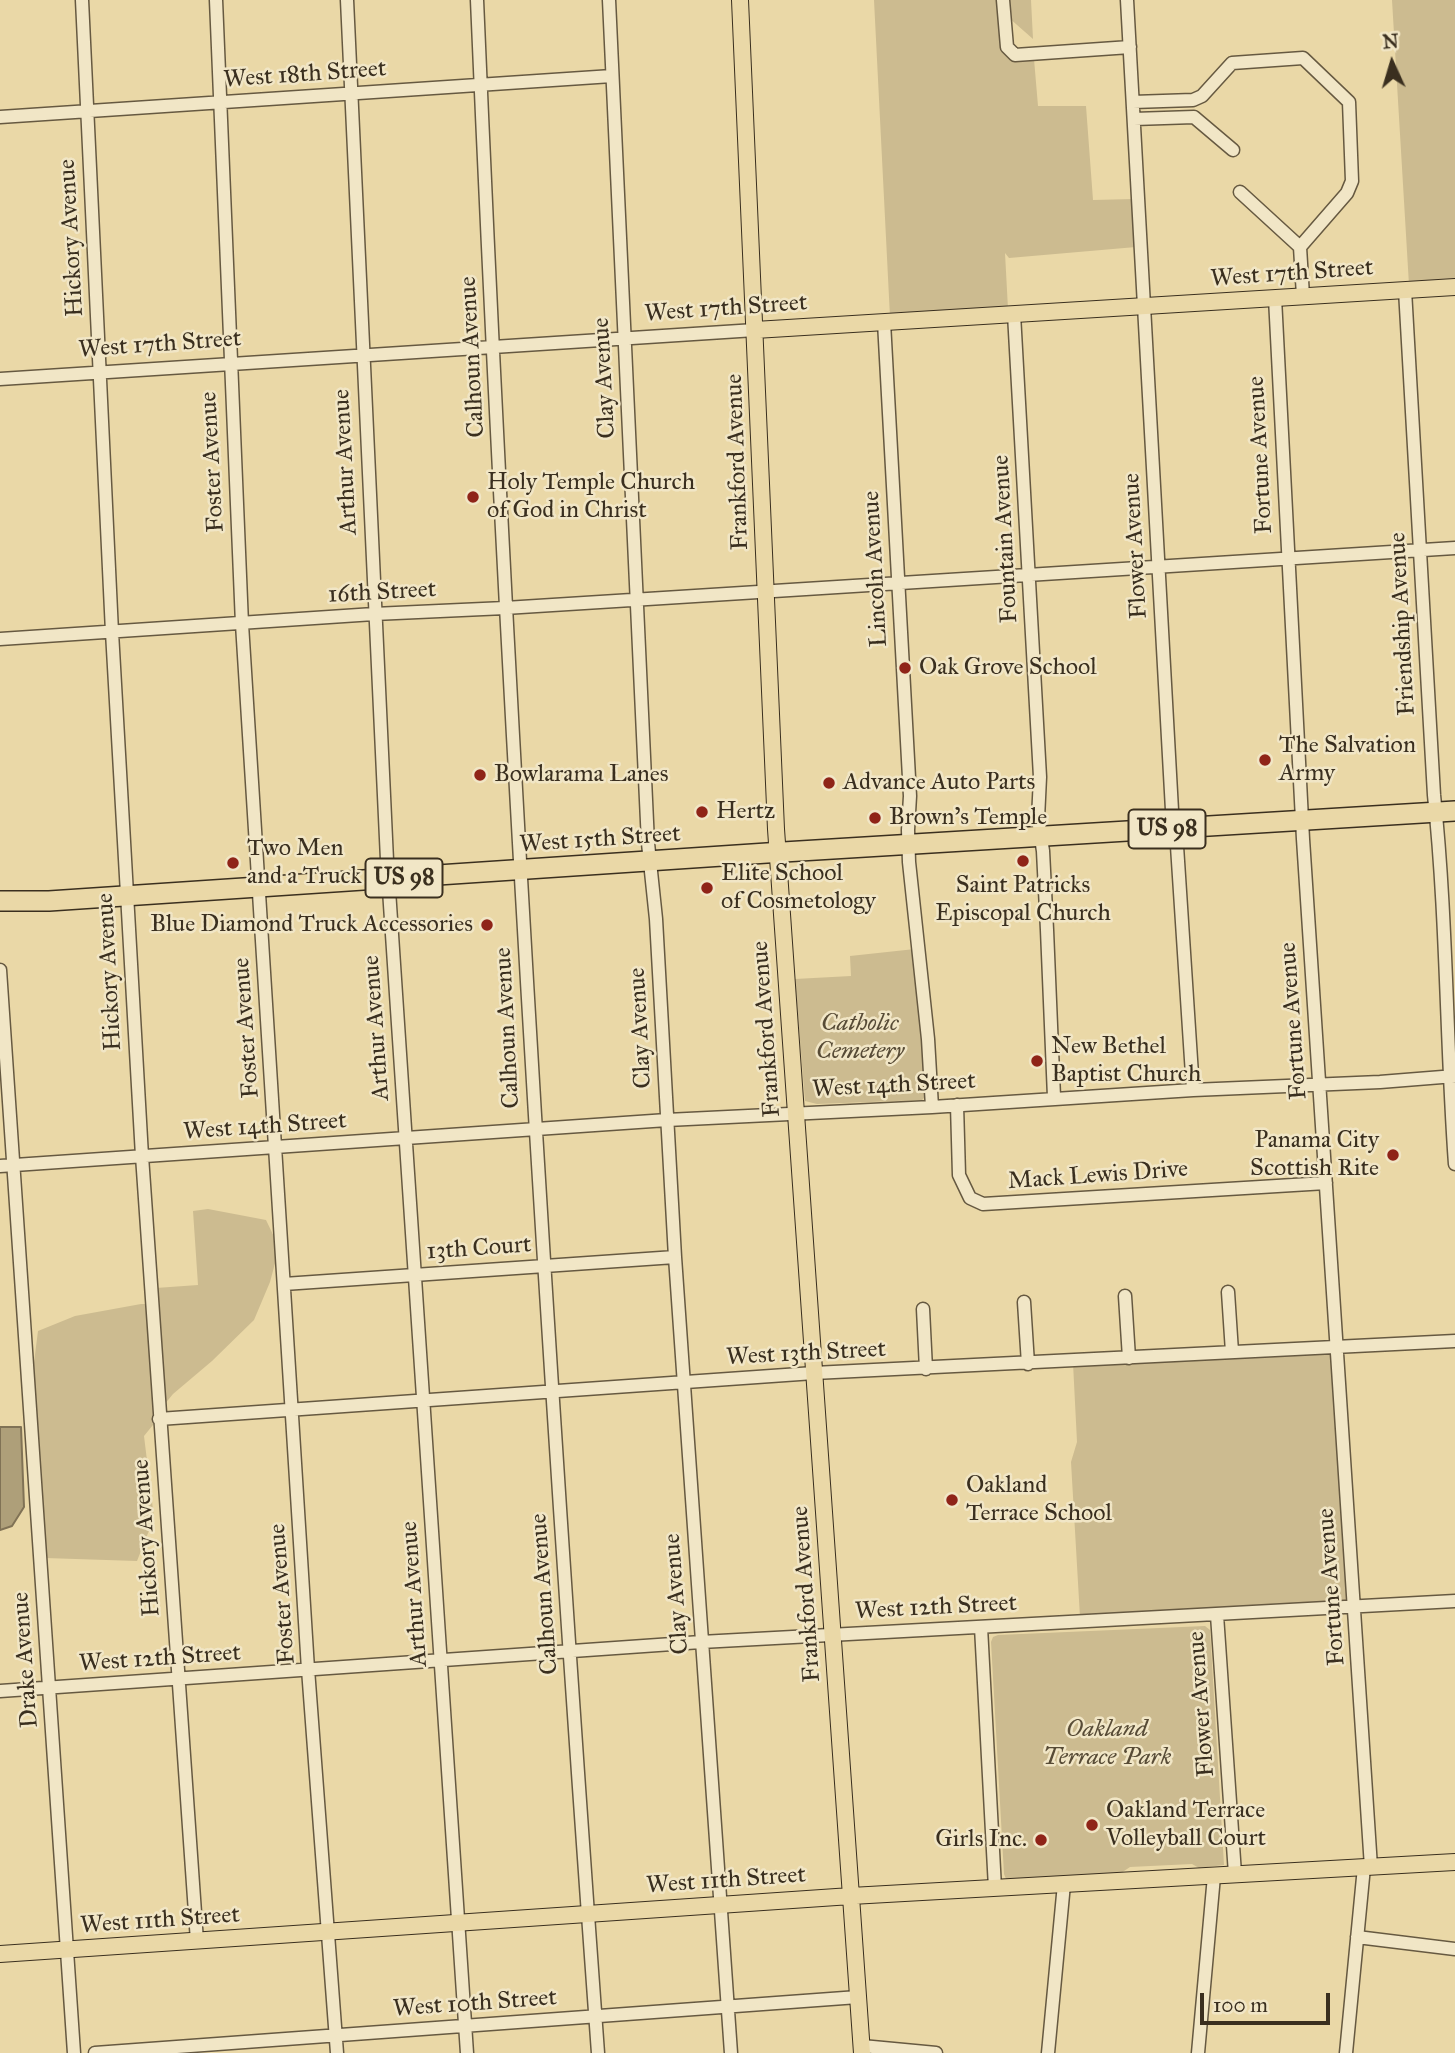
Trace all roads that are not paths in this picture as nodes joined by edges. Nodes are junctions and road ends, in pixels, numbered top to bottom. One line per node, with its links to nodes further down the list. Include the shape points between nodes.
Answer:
1 (82, 0): 15 (street, Hickory Avenue)
2 (216, 0): 13 (street, Foster Avenue)
3 (347, 0): 12 (street, Arthur Avenue)
4 (477, 0): 11 (street, Calhoun Avenue)
5 (609, 0): 10 (street, Clay Avenue)
6 (740, 0): 28 (main road, Frankford Avenue)
7 (1003, 0): 9 (street, via 1007,47 1015,55)
8 (1127, 0): 9 (street, Flower Avenue)
9 (1130, 47): 14 (street, Flower Avenue)
10 (612, 76): 11 (street, West 18th Street); 29 (street, Clay Avenue)
11 (481, 86): 12 (street, West 18th Street); 30 (street, Calhoun Avenue)
12 (351, 93): 13 (street, West 18th Street); 31 (street, Arthur Avenue)
13 (220, 102): 15 (street, West 18th Street); 32 (street, Foster Avenue)
14 (1133, 102): 17 (street, Flower Avenue); 20 (street, via 1193,100 1232,63 1303,58 1349,102 1353,181)
15 (87, 111): 16 (street, West 18th Street); 33 (street, Hickory Avenue)
16 (0, 117)
17 (1134, 119): 18 (street, via 1194,117); 25 (street, Flower Avenue)
18 (1233, 149)
19 (1240, 192): 20 (street)
20 (1300, 247): 23 (street)
21 (1455, 287): 22 (main road, West 17th Street)
22 (1405, 290): 23 (main road, West 17th Street); 36 (street, Friendship Avenue)
23 (1303, 296): 24 (main road, West 17th Street)
24 (1275, 299): 25 (main road, West 17th Street); 37 (street, Fortune Avenue)
25 (1144, 306): 26 (main road, West 17th Street); 38 (street, Flower Avenue)
26 (1014, 314): 27 (main road, West 17th Street); 39 (street, Fountain Avenue)
27 (884, 322): 28 (main road, West 17th Street); 40 (street, Lincoln Avenue)
28 (755, 330): 29 (street, West 17th Street); 41 (main road, Frankford Avenue)
29 (624, 339): 30 (street, West 17th Street); 42 (street, Clay Avenue)
30 (494, 347): 31 (street, West 17th Street); 43 (street, Calhoun Avenue)
31 (362, 356): 32 (street, West 17th Street); 44 (street, Arthur Avenue)
32 (230, 363): 33 (street, West 17th Street); 45 (street, Foster Avenue)
33 (99, 372): 34 (street, West 17th Street); 46 (street, Hickory Avenue)
34 (0, 379)
35 (1455, 548): 36 (street, 16th Street)
36 (1420, 551): 37 (street, 16th Street); 48 (street, Friendship Avenue)
37 (1287, 560): 38 (street, 16th Street); 49 (street, Fortune Avenue)
38 (1159, 568): 39 (street, 16th Street); 50 (street, Flower Avenue)
39 (1028, 575): 40 (street, 16th Street); 51 (street, Fountain Avenue)
40 (898, 583): 41 (street, 16th Street); 52 (street, Lincoln Avenue, via 910,796)
41 (766, 591): 42 (street, 16th Street); 53 (main road, Frankford Avenue)
42 (636, 600): 43 (street, 16th Street); 54 (street, Clay Avenue)
43 (505, 608): 44 (street, 16th Street); 55 (street, Calhoun Avenue)
44 (374, 614): 45 (street, 16th Street); 56 (street, Arthur Avenue)
45 (242, 624): 46 (street, 16th Street); 57 (street, Foster Avenue)
46 (112, 632): 47 (street, 16th Street); 58 (street, Hickory Avenue)
47 (0, 639)
48 (1445, 812): 49 (highway, West 15th Street / US 98); 61 (street, Friendship Avenue, via 1441,871)
49 (1302, 821): 50 (highway, West 15th Street / US 98); 62 (street, Fortune Avenue)
50 (1175, 828): 51 (highway, West 15th Street / US 98); 63 (street, Flower Avenue)
51 (1041, 837): 52 (highway, West 15th Street / US 98); 64 (street, Fountain Avenue)
52 (908, 845): 53 (highway, West 15th Street / US 98); 66 (street, Lincoln Avenue)
53 (777, 853): 54 (highway, West 15th Street / US 98); 67 (main road, Frankford Avenue)
54 (650, 862): 55 (highway, West 15th Street / US 98); 68 (street, Clay Avenue)
55 (520, 870): 56 (highway, West 15th Street / US 98); 69 (street, Calhoun Avenue)
56 (388, 879): 57 (highway, West 15th Street / US 98); 70 (street, Arthur Avenue)
57 (259, 887): 58 (highway, West 15th Street / US 98); 71 (street, Foster Avenue)
58 (127, 896): 59 (highway, West 15th Street / US 98); 72 (street, Hickory Avenue)
59 (0, 901)
60 (0, 970): 74 (street, Drake Avenue)
61 (1452, 1076): 62 (street, West 14th Street); 73 (street, Friendship Avenue)
62 (1319, 1084): 63 (street, West 14th Street); 75 (street, Fortune Avenue)
63 (1193, 1090): 64 (street, West 14th Street)
64 (1054, 1097): 65 (street, West 14th Street)
65 (957, 1105): 66 (street, West 14th Street); 75 (street, Mack Lewis Drive, via 959,1175 970,1198 983,1204)
66 (932, 1107): 67 (street, West 14th Street)
67 (796, 1113): 68 (street, West 14th Street); 90 (main road, Frankford Avenue)
68 (667, 1120): 69 (street, West 14th Street); 76 (street, Clay Avenue)
69 (535, 1131): 70 (street, West 14th Street); 77 (street, Calhoun Avenue)
70 (405, 1140): 71 (street, West 14th Street); 78 (street, Arthur Avenue)
71 (276, 1147): 72 (street, West 14th Street); 79 (street, Foster Avenue)
72 (142, 1156): 74 (street, West 14th Street); 95 (street, Hickory Avenue)
73 (1455, 1164)
74 (7, 1166): 106 (street, Drake Avenue)
75 (1326, 1183): 85 (street, Fortune Avenue)
76 (675, 1257): 77 (street, 13th Court); 91 (street, Clay Avenue)
77 (544, 1266): 78 (street, 13th Court); 92 (street, Calhoun Avenue)
78 (414, 1275): 79 (street, 13th Court); 93 (street, Arthur Avenue)
79 (285, 1284): 94 (street, Foster Avenue)
80 (1228, 1292): 86 (street)
81 (1125, 1296): 87 (street)
82 (1024, 1302): 88 (street)
83 (923, 1309): 89 (street)
84 (1455, 1341): 85 (street, West 13th Street)
85 (1338, 1347): 86 (street, West 13th Street); 97 (street, Fortune Avenue)
86 (1232, 1352): 87 (street, West 13th Street)
87 (1129, 1358): 88 (street, West 13th Street)
88 (1028, 1364): 89 (street, West 13th Street)
89 (926, 1369): 90 (street, West 13th Street)
90 (814, 1373): 91 (street, West 13th Street); 100 (main road, Frankford Avenue)
91 (685, 1382): 92 (street, West 13th Street); 101 (street, Clay Avenue)
92 (552, 1392): 93 (street, West 13th Street); 102 (street, Calhoun Avenue)
93 (422, 1401): 94 (street, West 13th Street); 103 (street, Arthur Avenue)
94 (292, 1409): 95 (street, West 13th Street); 104 (street, Foster Avenue)
95 (159, 1419): 105 (street, Hickory Avenue)
96 (1455, 1601): 97 (street, West 12th Street)
97 (1355, 1608): 98 (street, West 12th Street); 109 (street, Fortune Avenue)
98 (1217, 1615): 99 (street, West 12th Street); 110 (street, Flower Avenue)
99 (981, 1627): 100 (street, West 12th Street); 113 (street)
100 (833, 1635): 101 (street, West 12th Street); 114 (main road, Frankford Avenue)
101 (701, 1642): 102 (street, West 12th Street); 115 (street, Clay Avenue)
102 (570, 1650): 103 (street, West 12th Street); 116 (street, Calhoun Avenue)
103 (441, 1658): 104 (street, West 12th Street); 117 (street, Arthur Avenue)
104 (308, 1669): 105 (street, West 12th Street); 118 (street, Foster Avenue)
105 (178, 1679): 106 (street, West 12th Street); 120 (street, Hickory Avenue)
106 (49, 1687): 107 (street, West 12th Street); 122 (street, Drake Avenue)
107 (0, 1691)
108 (1455, 1862): 109 (main road, West 11th Street)
109 (1368, 1867): 110 (main road, West 11th Street); 119 (street, Fortune Avenue)
110 (1236, 1874): 111 (main road, West 11th Street)
111 (1214, 1876): 112 (main road, West 11th Street); 138 (street)
112 (1064, 1884): 113 (main road, West 11th Street); 137 (street)
113 (995, 1888): 114 (main road, West 11th Street)
114 (851, 1896): 115 (main road, West 11th Street); 124 (main road, Frankford Avenue)
115 (720, 1905): 116 (main road, West 11th Street); 125 (street, Clay Avenue)
116 (589, 1914): 117 (main road, West 11th Street); 126 (street, Calhoun Avenue)
117 (458, 1923): 118 (main road, West 11th Street); 127 (street, Arthur Avenue)
118 (328, 1932): 120 (main road, West 11th Street); 128 (street, Foster Avenue)
119 (1357, 1937): 121 (street); 139 (street, Fortune Avenue)
120 (197, 1941): 122 (main road, West 11th Street)
121 (1455, 1949)
122 (66, 1950): 123 (main road, West 11th Street); 130 (street, Drake Avenue)
123 (0, 1954)
124 (858, 1997): 125 (street, West 10th Street); 129 (main road, Frankford Avenue)
125 (727, 2007): 126 (street, West 10th Street); 135 (street, Clay Avenue)
126 (596, 2017): 127 (street, West 10th Street); 134 (street, Calhoun Avenue)
127 (465, 2026): 128 (street, West 10th Street); 133 (street, Arthur Avenue)
128 (335, 2035): 131 (street, West 10th Street); 132 (street, Foster Avenue)
129 (862, 2049): 136 (street)
130 (74, 2053)
131 (94, 2053)
132 (337, 2053)
133 (467, 2053)
134 (598, 2053)
135 (731, 2053)
136 (936, 2053)
137 (1048, 2053)
138 (1198, 2053)
139 (1346, 2053)

